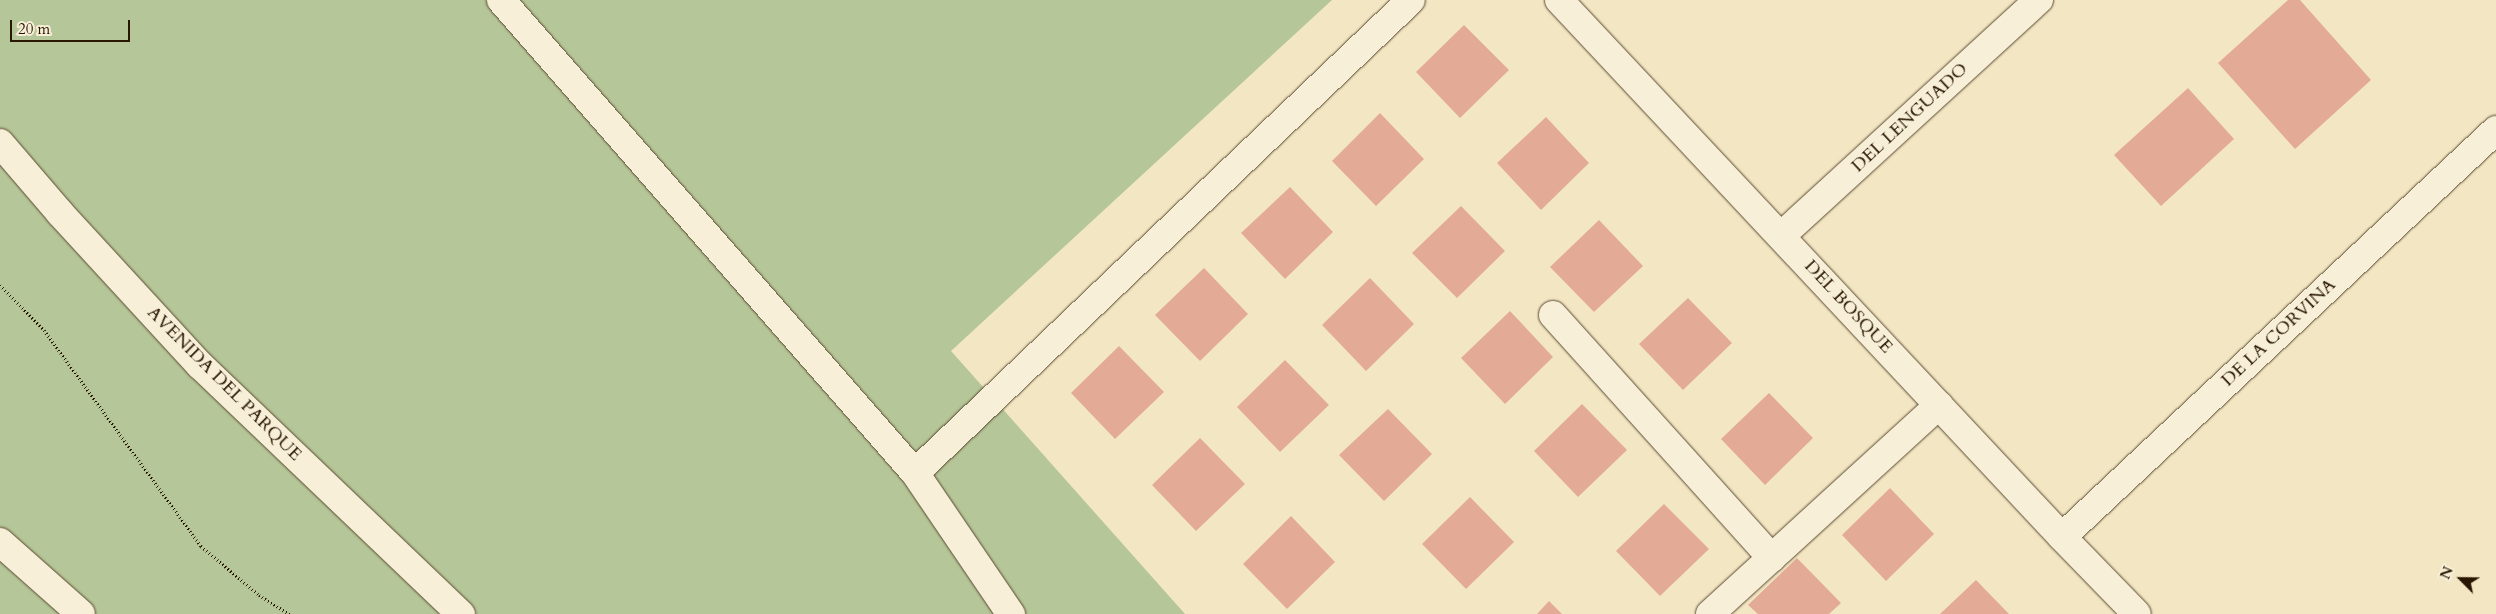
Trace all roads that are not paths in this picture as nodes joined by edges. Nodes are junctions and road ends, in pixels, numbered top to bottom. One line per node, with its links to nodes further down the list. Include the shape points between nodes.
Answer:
1 (501, 0): 10 (street)
2 (1411, 0): 10 (street)
3 (1559, 0): 7 (street, DEL BOSQUE)
4 (2039, 0): 7 (street, DEL LENGUADO)
5 (2496, 130): 11 (street, DE LA CORVINA)
6 (0, 143): 16 (street, AVENIDA DEL PARQUE, via 200,365)
7 (1782, 236): 9 (street, DEL BOSQUE)
8 (1553, 315): 13 (street)
9 (1939, 405): 11 (street, DEL BOSQUE); 13 (street)
10 (916, 473): 17 (street)
11 (2062, 537): 14 (street, DEL BOSQUE)
12 (0, 542): 15 (street)
13 (1772, 558): 18 (street)
14 (2133, 613)
15 (81, 614)
16 (461, 614)
17 (1011, 614)
18 (1710, 614)

